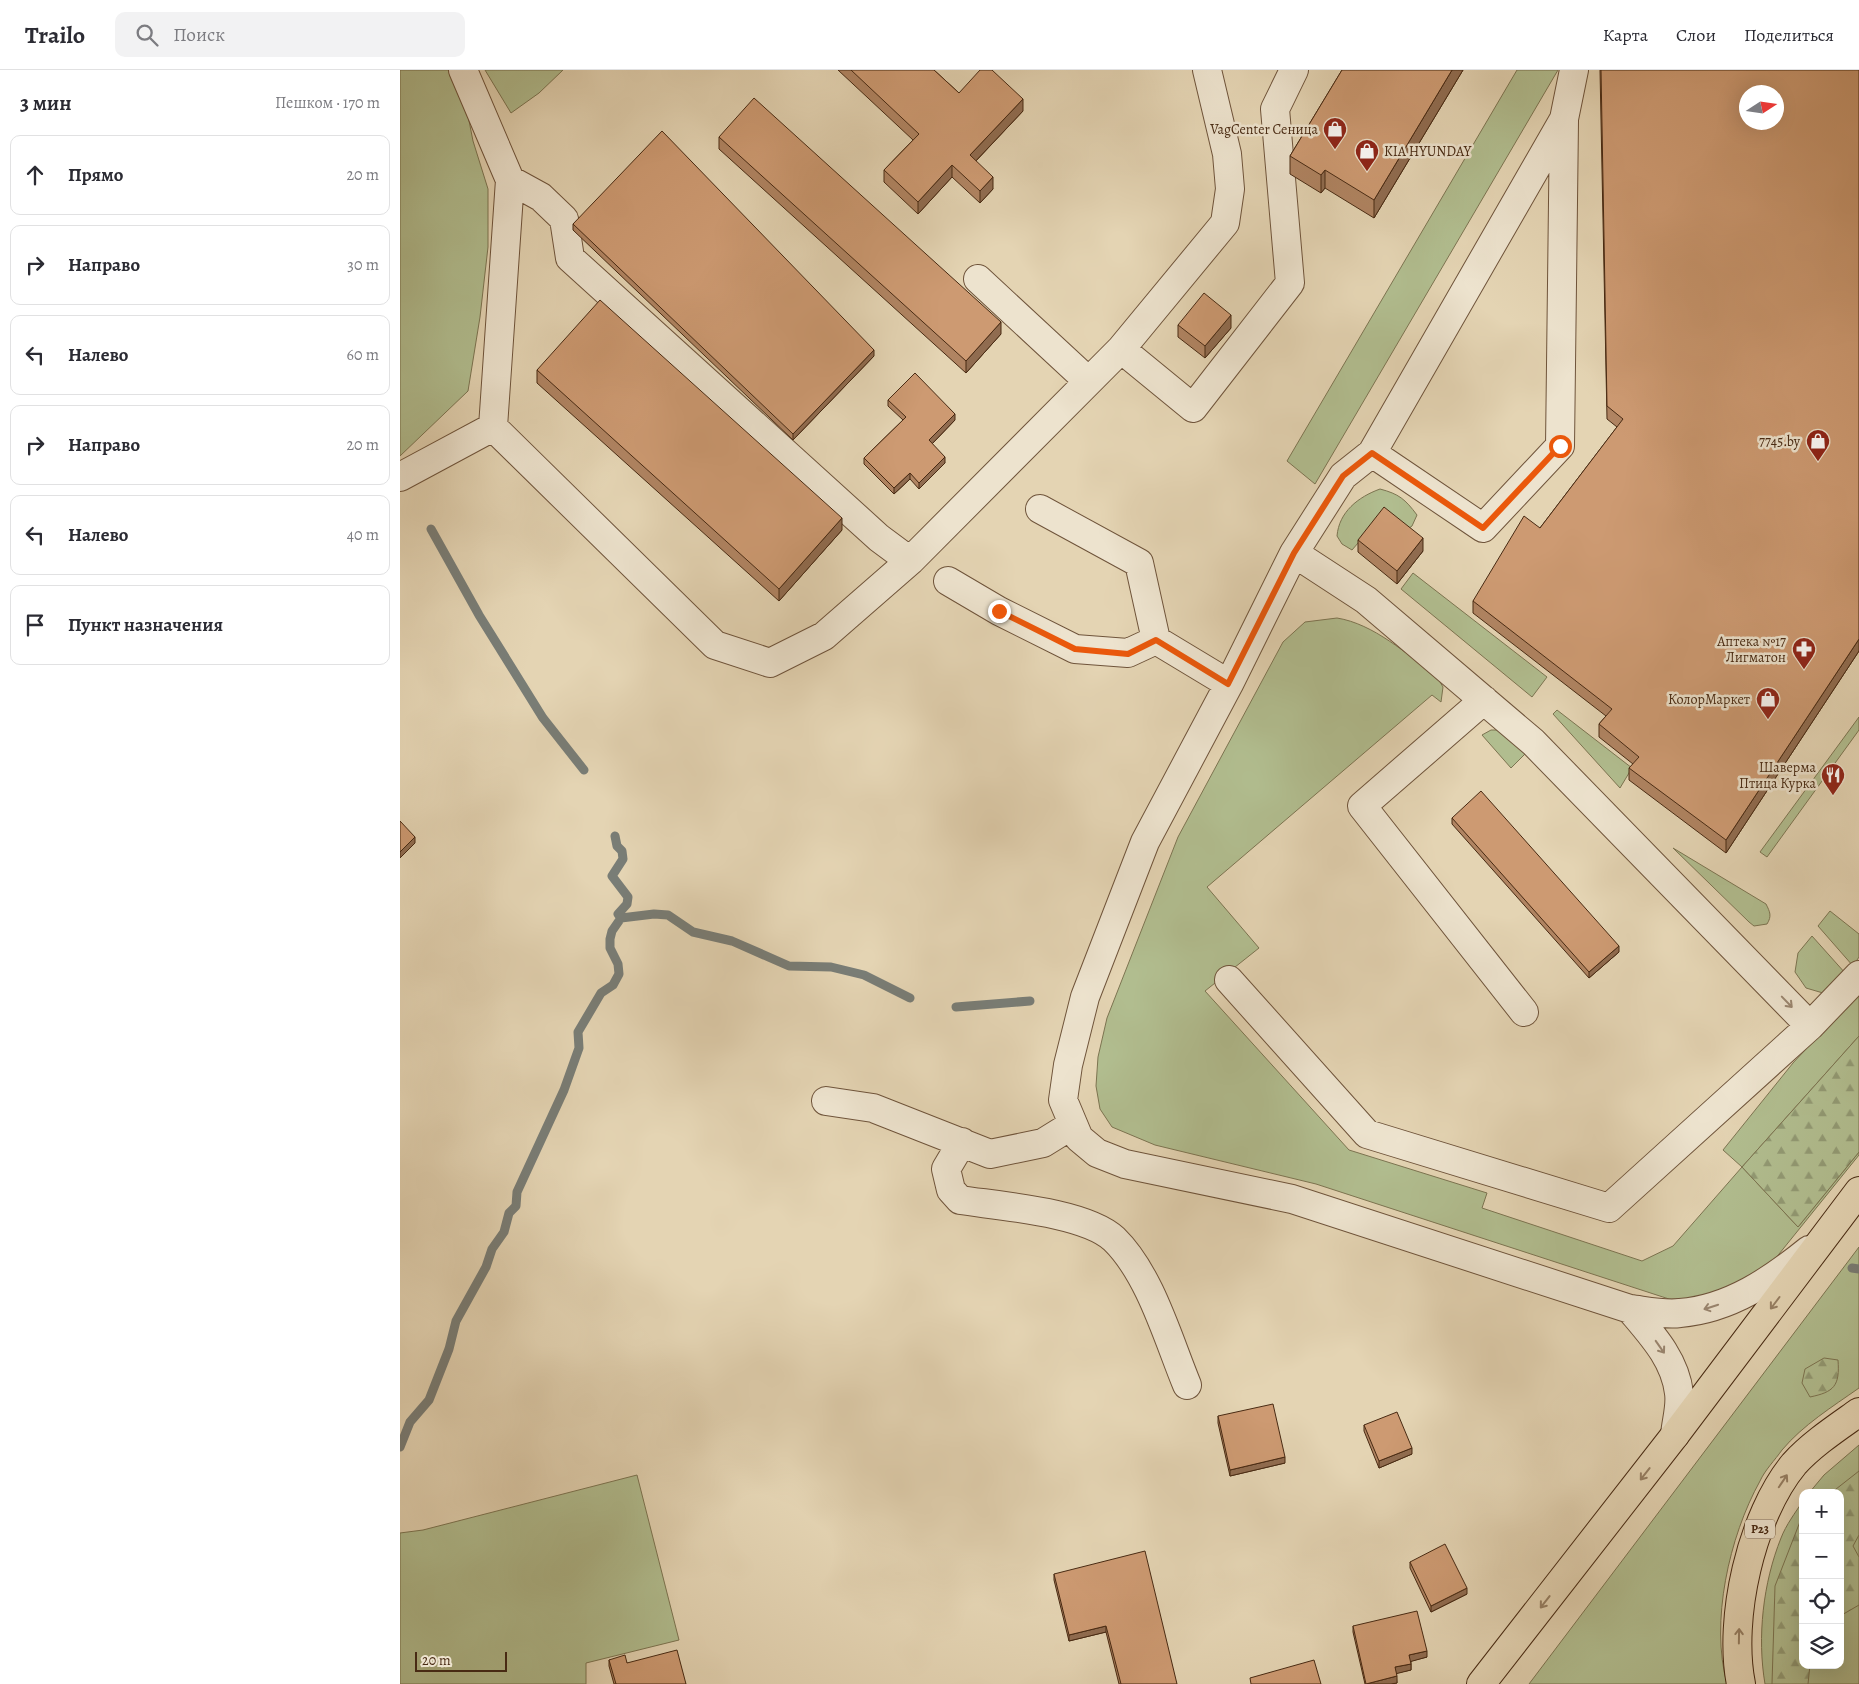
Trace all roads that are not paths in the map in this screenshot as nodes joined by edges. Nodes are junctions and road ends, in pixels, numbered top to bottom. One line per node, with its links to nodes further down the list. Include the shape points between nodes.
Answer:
1 (463, 70): 6 (street)
2 (1207, 70): 8 (street, via 1227,154 1230,189 1225,223)
3 (1294, 70): 8 (street, via 1275,109 1290,283 1193,408)
4 (1574, 70): 5 (street)
5 (1564, 119): 11 (street); 11 (street, via 1560,446 1483,528)
6 (510, 180): 10 (street); 15 (street, via 541,197 564,219 570,258 879,538)
7 (978, 279): 9 (street)
8 (1121, 349): 9 (street)
9 (1088, 381): 15 (street)
10 (493, 427): 12 (street); 15 (street, via 715,645 770,663 824,636)
11 (1372, 453): 14 (street, via 1343,476)
12 (400, 476)
13 (1040, 509): 17 (street, via 1139,563)
14 (1294, 553): 18 (street); 19 (street, via 1366,600)
15 (910, 561)
16 (948, 581): 17 (street, via 1075,649 1128,654)
17 (1156, 640): 18 (street)
18 (1228, 684): 25 (street, via 1145,842 1084,997 1063,1100)
19 (1484, 700): 22 (street, via 1362,806); 23 (street, one-way to 23, via 1533,742)
20 (1859, 975): 23 (street)
21 (1229, 980): 23 (street, via 1367,1134 1609,1208)
22 (1524, 1012)
23 (1810, 1026)
24 (826, 1101): 26 (street, via 873,1108)
25 (1072, 1125): 26 (street, via 1043,1143 990,1154); 29 (street, via 1079,1138 1097,1154 1125,1164 1292,1199)
26 (962, 1142): 30 (street, via 946,1169 951,1190 960,1200 1047,1212 1089,1225 1113,1238 1137,1268)
27 (1859, 1191): 28 (highway)
28 (1826, 1236): 29 (street, one-way to 29, via 1784,1270 1743,1295 1707,1310 1678,1314); 32 (highway, one-way to 32)
29 (1630, 1309): 32 (street, one-way to 32, via 1662,1349 1672,1368 1679,1393)
30 (1187, 1385)
31 (1859, 1412): 34 (highway, Р23, one-way to 31, via 1739,1614 1752,1550 1771,1500 1795,1464)
32 (1674, 1436): 33 (highway, one-way to 33)
33 (1481, 1684)
34 (1741, 1684)

